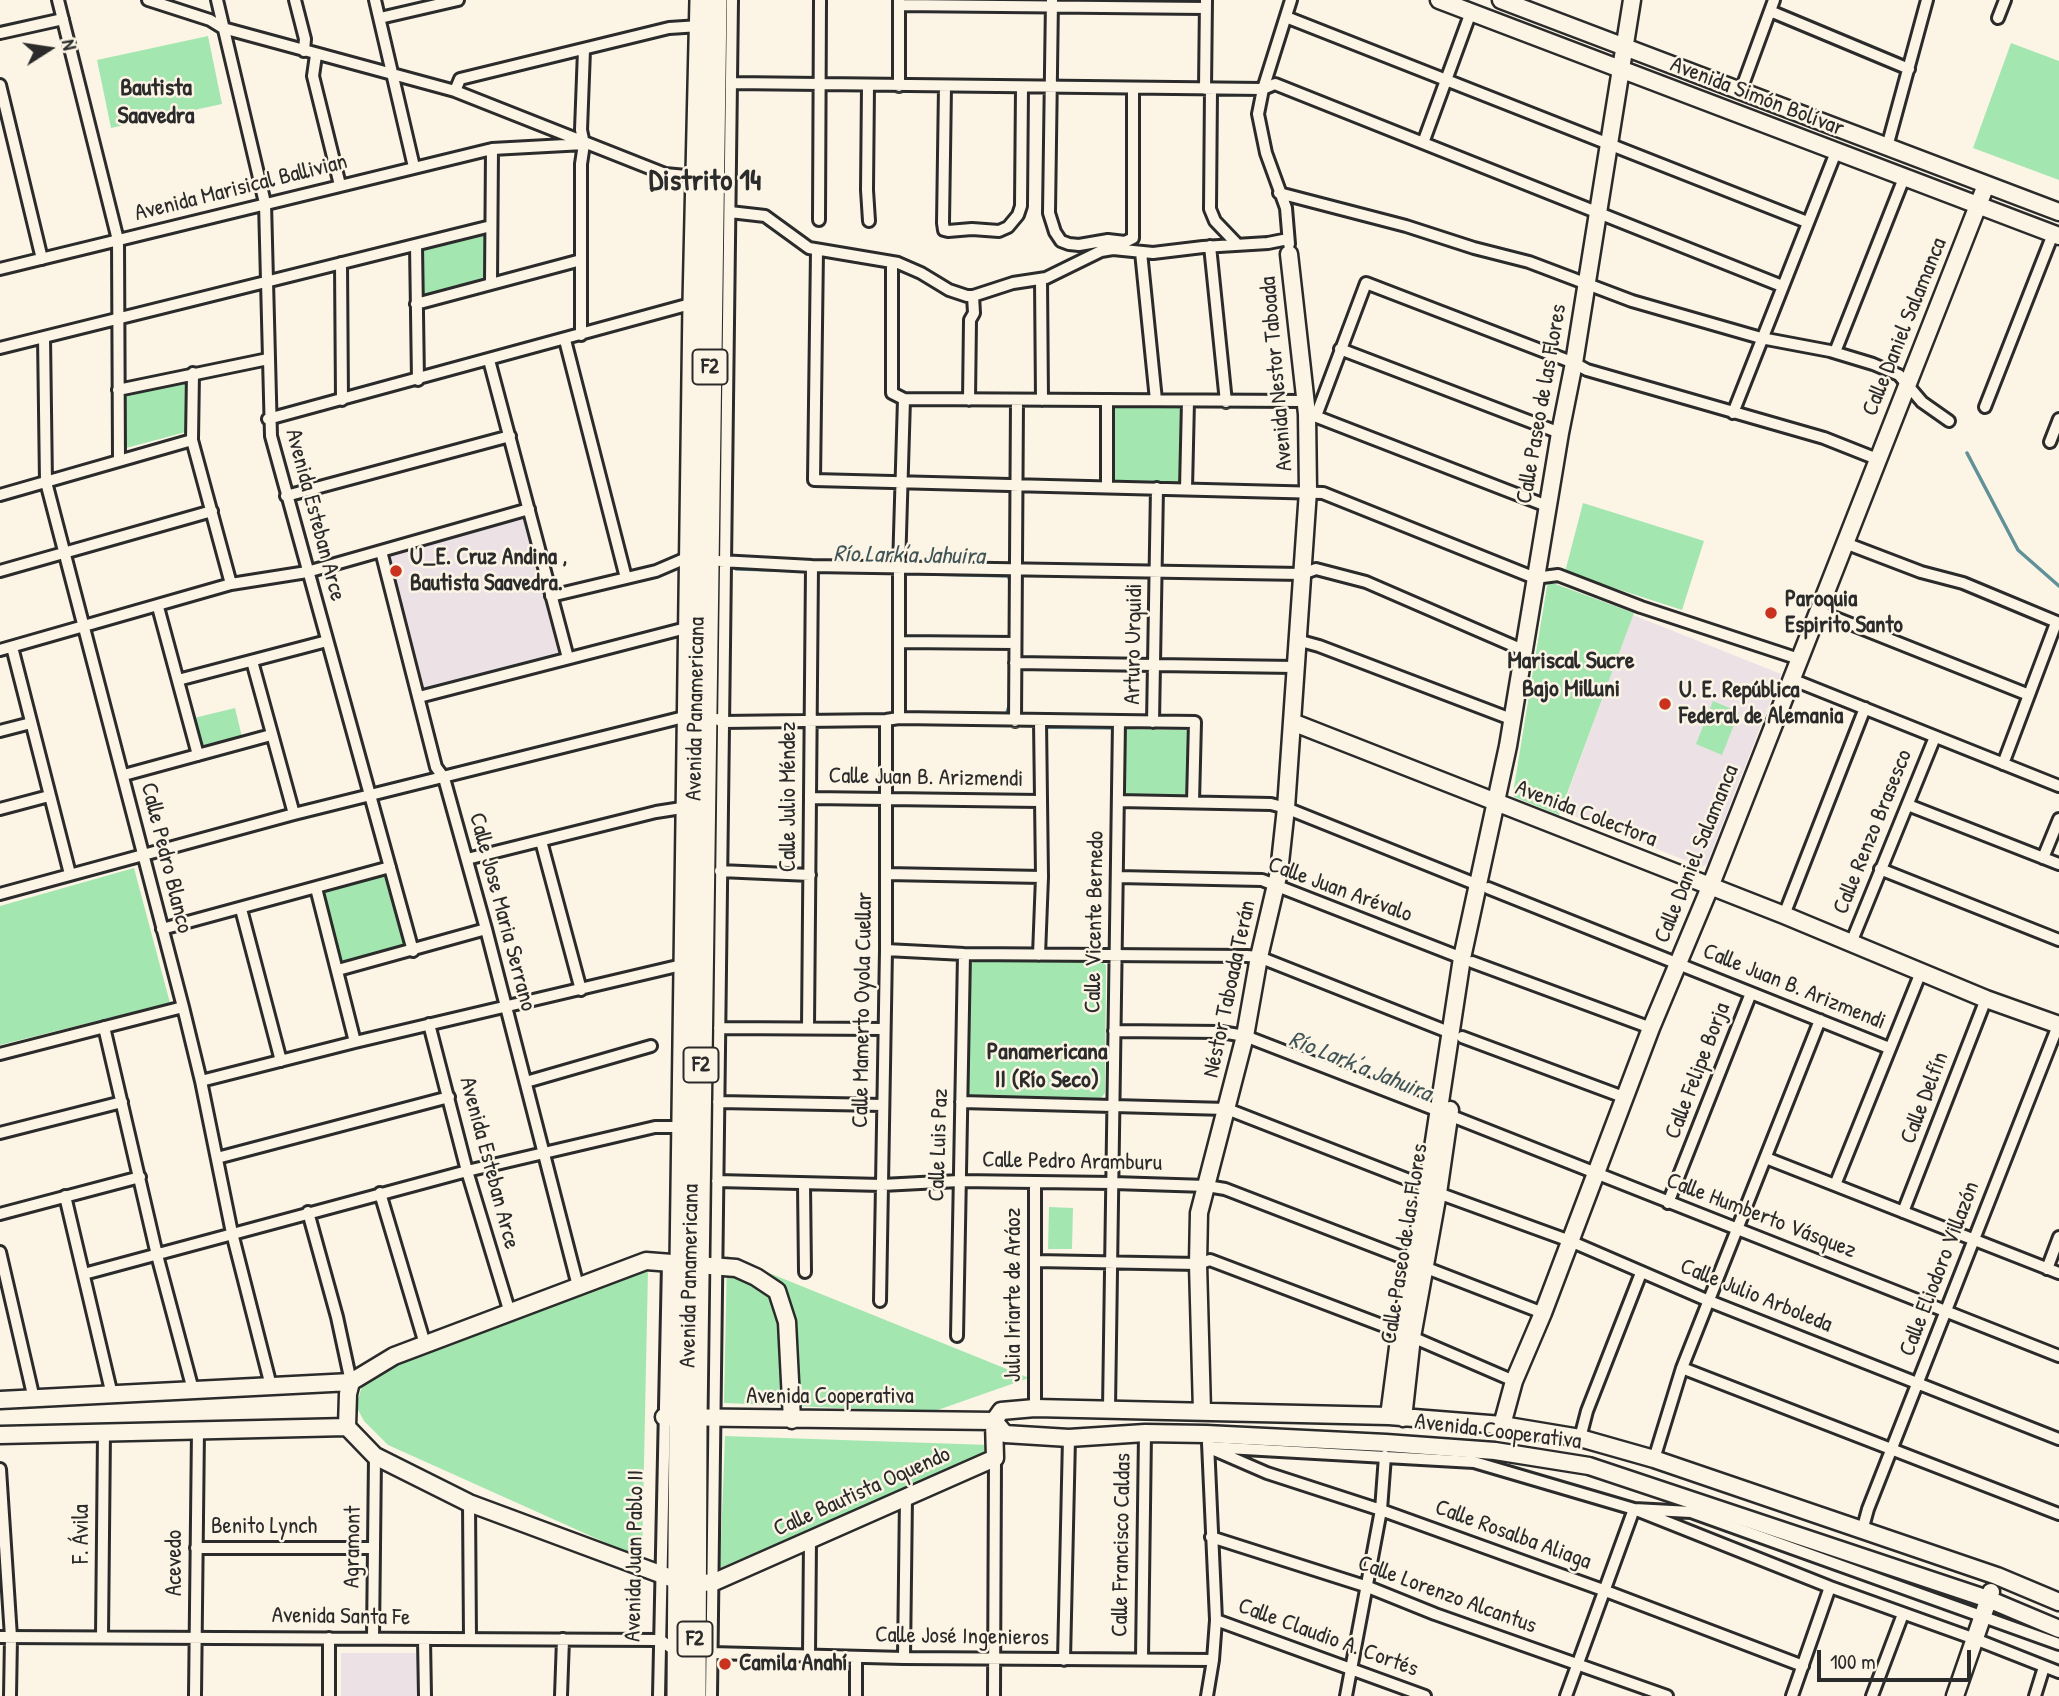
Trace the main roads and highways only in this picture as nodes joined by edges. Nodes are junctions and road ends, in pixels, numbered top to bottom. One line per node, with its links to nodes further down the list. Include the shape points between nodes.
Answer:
1 (701, 0): 3 (highway, Avenida Panamericana / F2, via 694,303)
2 (716, 0): 3 (highway, Avenida Panamericana / F2)
3 (708, 558): 4 (highway, Avenida Panamericana / F2); 4 (highway, Avenida Panamericana / F2, via 690,627)
4 (705, 717): 5 (highway, Avenida Panamericana / F2); 5 (highway, Avenida Panamericana / F2, via 688,807 684,1127)
5 (691, 1265): 6 (highway, Avenida Panamericana / F2)
6 (689, 1418): 7 (highway, Avenida Juan Pablo II / F2)
7 (687, 1580): 8 (highway, Avenida Juan Pablo II / F2); 9 (highway, Avenida Juan Pablo II / F2)
8 (678, 1696)
9 (695, 1696)

